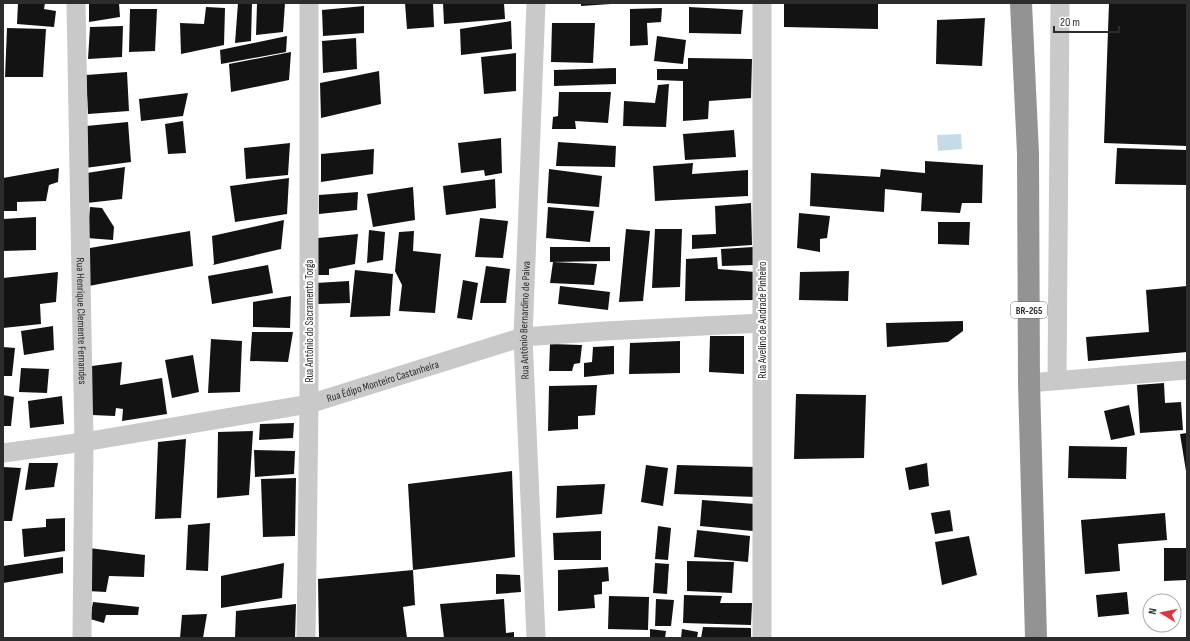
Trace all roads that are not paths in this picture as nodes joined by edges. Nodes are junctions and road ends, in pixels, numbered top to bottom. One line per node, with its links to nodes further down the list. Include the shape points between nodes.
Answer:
1 (76, 3): 13 (street, Rua Henrique Clemente Fernandes)
2 (309, 3): 12 (street, Rua Antônio do Sacramento Torga)
3 (536, 3): 8 (street, Rua Antônio Bernardino de Paiva)
4 (762, 3): 7 (street, Rua Avelino de Andrade Pinheiro)
5 (1021, 3): 11 (highway, BR-265, via 1028,154)
6 (1060, 3): 10 (street)
7 (762, 323): 8 (street, Rua Édipo Monteiro Castanheira); 19 (street, Rua Avelino de Andrade Pinheiro)
8 (522, 337): 12 (street, Rua Édipo Monteiro Castanheira); 18 (street, Rua Antônio Bernardino de Paiva)
9 (1187, 370): 10 (street)
10 (1057, 380): 11 (street)
11 (1030, 383): 15 (highway, BR-265)
12 (309, 404): 13 (street, Rua Édipo Monteiro Castanheira); 17 (street, Rua Antônio do Sacramento Torga)
13 (84, 442): 14 (street, Rua Édipo Monteiro Castanheira); 16 (street, Rua Henrique Clemente Fernandes)
14 (3, 453)
15 (1036, 627): 20 (highway)
16 (82, 638)
17 (306, 638)
18 (536, 638)
19 (762, 638)
20 (1027, 638)

